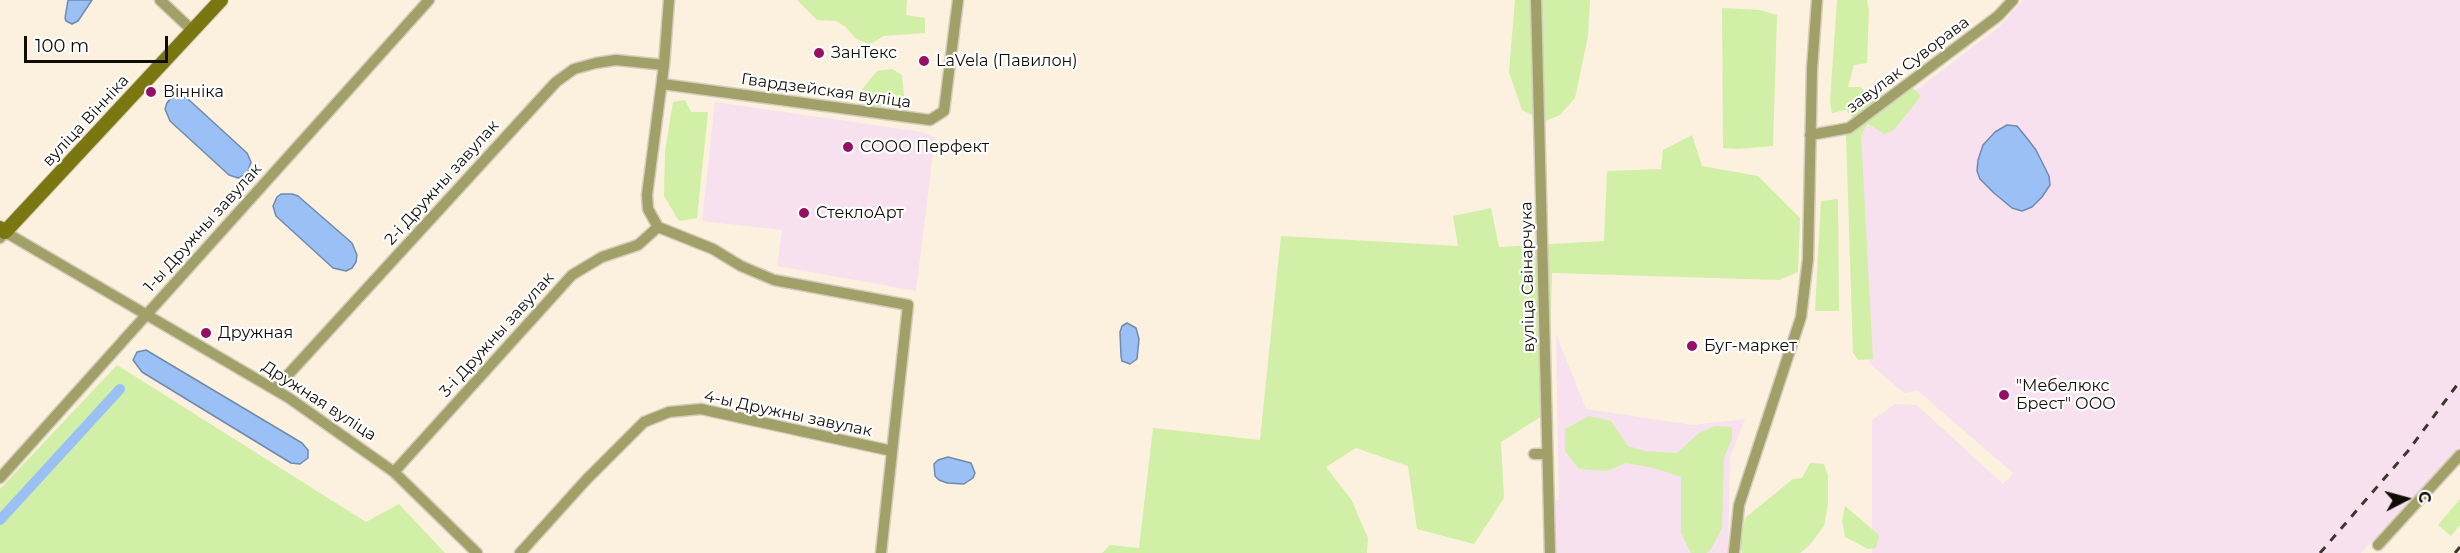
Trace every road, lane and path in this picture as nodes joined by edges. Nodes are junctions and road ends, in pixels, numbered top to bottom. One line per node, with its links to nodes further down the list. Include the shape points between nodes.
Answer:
1 (160, 0): 9 (street)
2 (221, 0): 9 (street, вуліца Вінніка)
3 (429, 0): 15 (street, 1-ы Дружны завулак)
4 (669, 0): 10 (street)
5 (958, 0): 11 (street, Гвардзейская вуліца, via 944,111 930,120)
6 (1536, 0): 19 (street, вуліца Свінарчука)
7 (1817, 0): 12 (street)
8 (2013, 0): 12 (street, завулак Суворава, via 1998,16 1849,128)
9 (193, 31): 14 (street, вуліца Вінніка)
10 (664, 65): 11 (street); 16 (street, 2-і Дружны завулак, via 616,60 596,63 574,69 555,82)
11 (662, 84): 13 (street, via 647,195 648,209)
12 (1810, 135): 28 (street, via 1808,259 1801,317 1739,505)
13 (658, 227): 17 (street, via 774,279 908,305); 21 (street, 3-і Дружны завулак, via 638,245 602,257 572,274)
14 (2, 233): 15 (street, Дружная вуліца)
15 (144, 315): 16 (street, Дружная вуліца); 22 (street, 1-ы Дружны завулак)
16 (275, 389): 21 (street, Дружная вуліца)
17 (892, 451): 25 (street, 4-ы Дружны завулак, via 701,409 669,412 644,422); 26 (street)
18 (1534, 454): 19 (street)
19 (1547, 454): 27 (street, вуліца Свінарчука)
20 (2460, 455): 23 (street)
21 (394, 472): 24 (street, Дружная вуліца)
22 (0, 478)
23 (2378, 545)
24 (477, 553)
25 (520, 553)
26 (881, 553)
27 (1550, 553)
28 (1734, 553)

